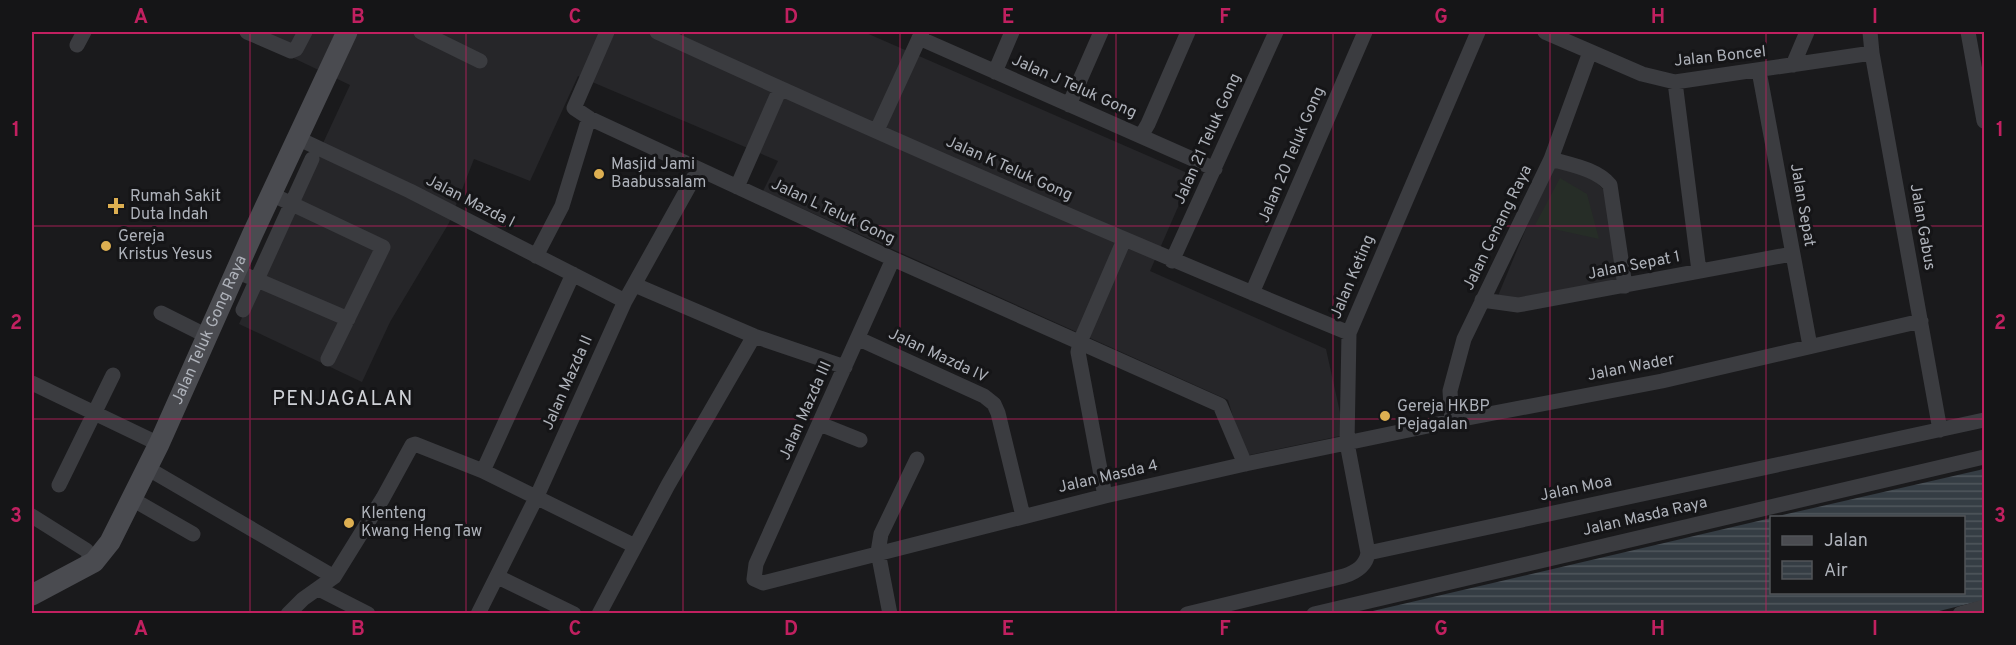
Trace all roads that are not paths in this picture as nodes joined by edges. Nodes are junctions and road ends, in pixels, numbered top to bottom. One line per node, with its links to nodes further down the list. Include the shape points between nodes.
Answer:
1 (247, 32): 2 (street, via 291,51)
2 (305, 32)
3 (347, 32): 31 (main road, Jalan Teluk Gong Raya)
4 (421, 32): 20 (street)
5 (607, 32): 27 (street, Jalan L Teluk Gong, via 574,108)
6 (657, 32): 25 (street, Jalan K Teluk Gong)
7 (1012, 32): 23 (street)
8 (1101, 32): 26 (street)
9 (1188, 32): 30 (street)
10 (1276, 32): 34 (street, Jalan 21 Teluk Gong)
11 (1365, 32): 50 (street, Jalan 20 Teluk Gong)
12 (1545, 32): 18 (street, Jalan Boncel)
13 (1807, 32): 21 (street)
14 (1870, 32): 19 (street, Jalan Gabus)
15 (1968, 32): 28 (street)
16 (1474, 33): 57 (street, Jalan Keting)
17 (921, 35): 23 (street, Jalan J Teluk Gong); 29 (street)
18 (1590, 52): 24 (street, Jalan Boncel, via 1642,74); 33 (street, Jalan Cenang Raya)
19 (1872, 53): 21 (street, Jalan Boncel); 56 (street, Jalan Gabus)
20 (480, 61)
21 (1793, 65): 22 (street, Jalan Boncel)
22 (1759, 71): 24 (street, Jalan Boncel); 40 (street, Jalan Sepat)
23 (995, 72): 26 (street, Jalan J Teluk Gong)
24 (1675, 82): 45 (street)
25 (780, 89): 29 (street, Jalan K Teluk Gong); 36 (street)
26 (1069, 105): 30 (street, Jalan J Teluk Gong)
27 (589, 118): 35 (street, Jalan L Teluk Gong); 41 (street, via 562,206)
28 (1984, 121)
29 (877, 130): 39 (street, Jalan K Teluk Gong)
30 (1141, 136): 34 (street, Jalan J Teluk Gong)
31 (297, 138): 37 (main road, Jalan Teluk Gong Raya); 41 (street, Jalan Mazda I)
32 (312, 159): 38 (street)
33 (1551, 159): 49 (street, via 1595,173 1610,185); 51 (street, Jalan Cenang Raya)
34 (1215, 169): 43 (street, Jalan 21 Teluk Gong)
35 (698, 170): 36 (street, Jalan L Teluk Gong); 48 (street, Jalan Mazda II)
36 (736, 187): 42 (street, Jalan L Teluk Gong)
37 (271, 194): 38 (street); 44 (main road, Jalan Teluk Gong Raya)
38 (293, 204): 47 (street); 55 (street, via 382,247)
39 (1124, 240): 43 (street, Jalan K Teluk Gong); 61 (street)
40 (1792, 254): 45 (street, Jalan Sepat 1); 62 (street, Jalan Sepat)
41 (536, 256): 46 (street, Jalan Mazda I)
42 (893, 260): 60 (street, Jalan Mazda III); 61 (street, Jalan L Teluk Gong)
43 (1172, 261): 50 (street, Jalan K Teluk Gong)
44 (236, 271): 47 (street); 58 (main road, Jalan Teluk Gong Raya)
45 (1700, 272): 49 (street, Jalan Sepat 1)
46 (573, 274): 52 (street, Jalan Mazda I); 79 (street)
47 (258, 279): 53 (street); 55 (street)
48 (635, 285): 52 (street, Jalan Mazda II); 59 (street)
49 (1625, 286): 51 (street, Jalan Sepat 1, via 1518,304)
50 (1252, 293): 57 (street, Jalan K Teluk Gong)
51 (1482, 300): 69 (street, Jalan Cenang Raya, via 1458,357 1450,391)
52 (625, 301): 81 (street, Jalan Mazda II)
53 (243, 309)
54 (161, 313): 58 (street)
55 (348, 319): 63 (street)
56 (1921, 321): 62 (street, Jalan Wader); 71 (street, Jalan Gabus)
57 (1349, 333): 73 (street, Jalan Keting)
58 (207, 336): 74 (main road, Jalan Teluk Gong Raya)
59 (754, 336): 64 (street); 87 (street)
60 (859, 339): 64 (street, Jalan Mazda III); 85 (street, Jalan Mazda IV, via 994,404)
61 (1080, 342): 77 (street, Jalan L Teluk Gong, via 1220,405); 82 (street, via 1082,378)
62 (1810, 346): 69 (street, Jalan Wader, via 1662,381)
63 (328, 359)
64 (845, 367): 70 (street, Jalan Mazda III)
65 (113, 375): 67 (street)
66 (32, 383): 67 (street)
67 (94, 414): 74 (street); 80 (street)
68 (1984, 420): 71 (street, Jalan Moa)
69 (1452, 421): 73 (street, Jalan Wader)
70 (820, 424): 72 (street); 93 (street, Jalan Mazda III, via 756,564)
71 (1940, 430): 89 (street, Jalan Moa)
72 (860, 440)
73 (1347, 443): 77 (street, Jalan Masda 4); 89 (street, Jalan Keting)
74 (159, 444): 78 (main road, Jalan Teluk Gong Raya)
75 (1984, 457): 104 (street, Jalan Masda Raya)
76 (917, 459): 88 (street, via 881,534)
77 (1245, 464): 82 (street, Jalan Masda 4)
78 (147, 468): 83 (main road, Jalan Teluk Gong Raya); 91 (street)
79 (483, 471): 81 (street); 91 (street, via 422,445 412,445)
80 (59, 485)
81 (537, 496): 87 (street); 92 (street, Jalan Mazda II)
82 (1105, 496): 85 (street, Jalan Masda 4)
83 (132, 500): 86 (street); 90 (main road, Jalan Teluk Gong Raya, via 110,542)
84 (32, 516): 90 (street, via 86,550)
85 (1023, 516): 88 (street, Jalan Masda 4)
86 (193, 534)
87 (635, 546): 101 (street)
88 (878, 552): 93 (street, Jalan Masda 4, via 763,583); 102 (street)
89 (1368, 553): 103 (street, via 1355,572)
90 (94, 562): 95 (main road, Jalan Teluk Gong Raya)
91 (334, 577): 94 (street)
92 (498, 577): 99 (street, Jalan Mazda II); 100 (street)
93 (754, 579)
94 (319, 589): 97 (street); 98 (street)
95 (32, 595)
96 (1984, 607): 105 (street)
97 (288, 614)
98 (368, 614)
99 (478, 614)
100 (574, 614)
101 (599, 614)
102 (890, 614)
103 (1187, 614)
104 (1314, 614)
105 (1960, 614)

